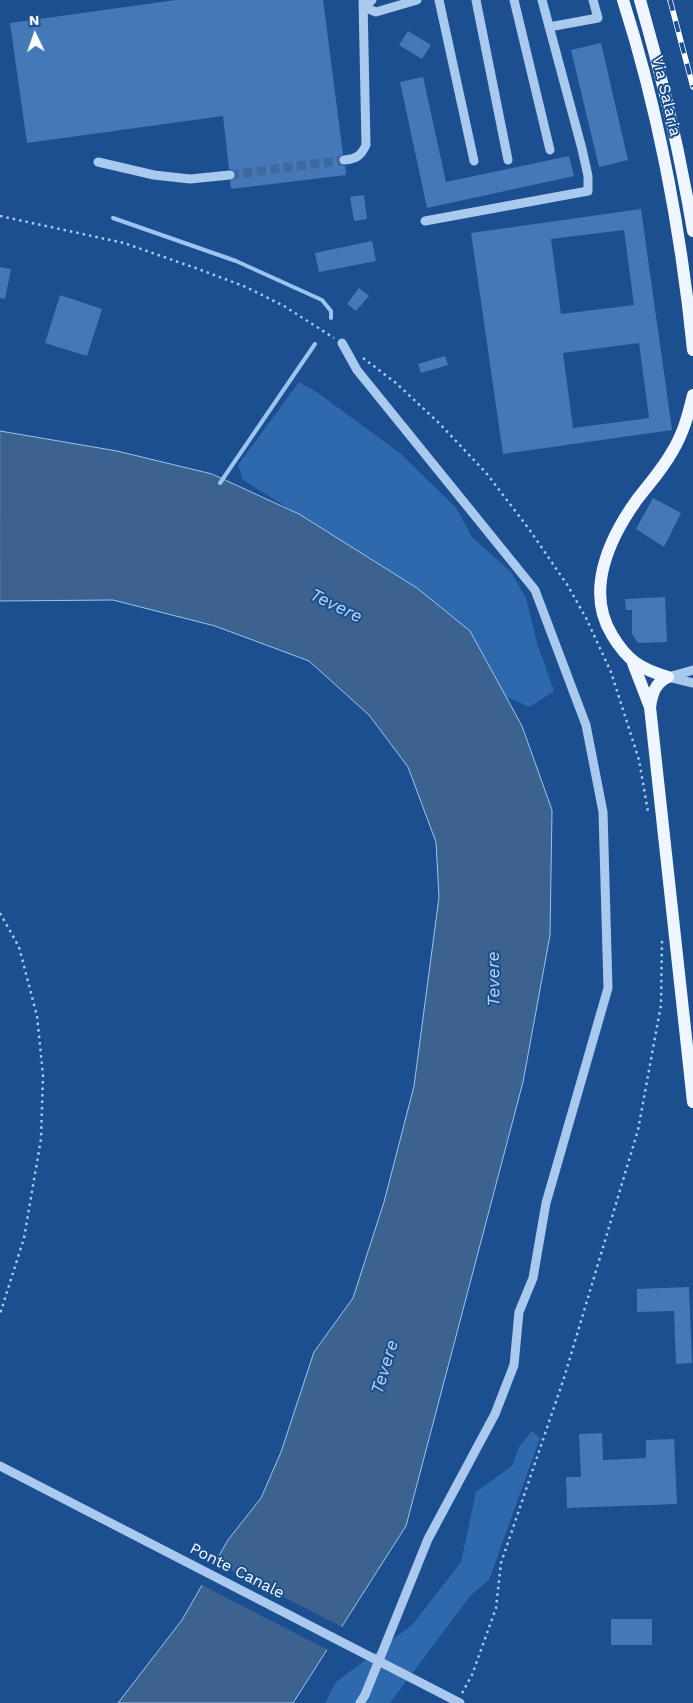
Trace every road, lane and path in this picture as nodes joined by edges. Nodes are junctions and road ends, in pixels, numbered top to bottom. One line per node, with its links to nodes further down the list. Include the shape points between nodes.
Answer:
1 (372, 0): 10 (street)
2 (417, 0): 10 (street, via 376,12)
3 (440, 0): 15 (street)
4 (476, 0): 14 (street)
5 (514, 0): 12 (street)
6 (542, 0): 11 (street)
7 (593, 0): 11 (street, via 598,18)
8 (623, 0): 24 (main road, Via Salaria, via 646,80 665,166)
9 (640, 0): 18 (main road, Via Salaria, via 665,90)
10 (363, 3): 13 (street, via 366,145 354,159)
11 (549, 27): 21 (street, via 582,149 588,191)
12 (550, 150)
13 (344, 160)
14 (508, 160)
15 (474, 161)
16 (98, 162): 17 (street, via 154,175 190,179)
17 (230, 174)
18 (686, 190): 19 (main road); 22 (main road, Via Salaria)
19 (693, 206)
20 (0, 216): 23 (path, via 124,243 202,270 284,306)
21 (425, 221)
22 (693, 231)
23 (342, 343): 31 (path, via 396,383 487,474 568,586 611,672 639,760); 38 (street, via 357,370 535,590 586,725 603,812 608,979 546,1203 533,1278 519,1312 514,1365 496,1414 428,1539)
24 (693, 350)
25 (693, 395): 26 (main road, via 681,436 618,529 604,565 600,591 604,618 614,640)
26 (633, 663): 28 (main road); 30 (main road)
27 (693, 670): 28 (street)
28 (668, 678): 29 (street); 30 (main road, via 655,688)
29 (693, 683)
30 (650, 707): 34 (main road)
31 (648, 816)
32 (0, 913): 35 (path, via 19,947 37,1016 43,1074 41,1139 25,1229)
33 (661, 936): 37 (path, via 661,1005 638,1130 564,1378 501,1563 496,1608)
34 (693, 1102)
35 (0, 1314)
36 (0, 1466): 37 (street, Ponte Canale, bridge)
37 (460, 1700)
38 (360, 1703)

